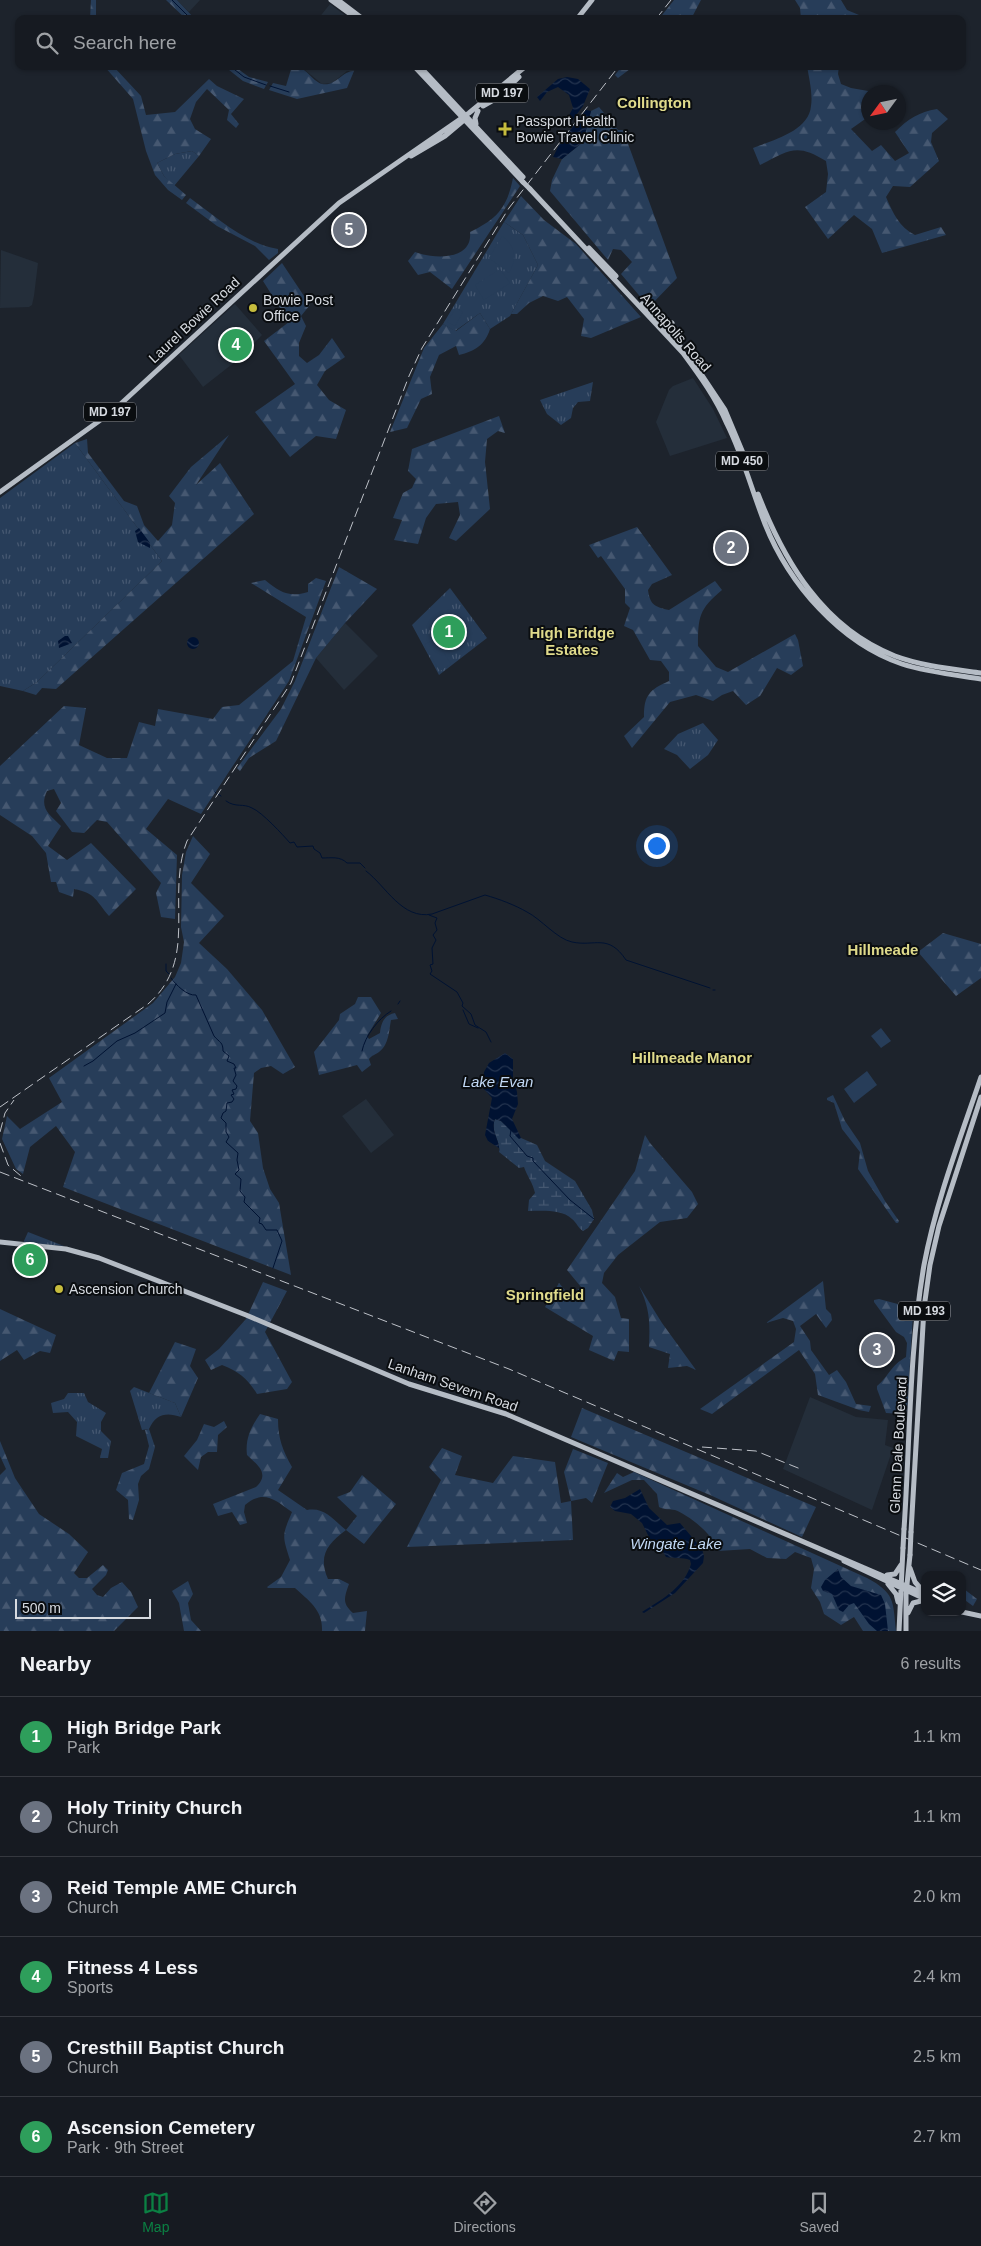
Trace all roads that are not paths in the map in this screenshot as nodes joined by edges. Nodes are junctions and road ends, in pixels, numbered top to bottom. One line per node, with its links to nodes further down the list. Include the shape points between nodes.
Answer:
1 (331, 0): 4 (main road)
2 (338, 0): 5 (main road)
3 (592, 0): 6 (main road)
4 (352, 15)
5 (358, 15)
6 (580, 15)
7 (418, 70): 14 (main road, Annapolis Road / MD 450)
8 (423, 70): 14 (main road, Annapolis Road / MD 450)
9 (521, 70): 11 (main road, Laurel Bowie Road / MD 197)
10 (526, 70): 12 (main road, Laurel Bowie Road / MD 197)
11 (503, 86): 12 (main road); 14 (main road, Laurel Bowie Road / MD 197)
12 (497, 98): 13 (main road, Laurel Bowie Road / MD 197)
13 (478, 110): 14 (main road, Laurel Bowie Road / MD 197); 16 (main road)
14 (466, 118): 15 (main road, Laurel Bowie Road / MD 197); 16 (main road, Annapolis Road / MD 450); 17 (main road, Laurel Bowie Road / MD 197)
15 (456, 128): 16 (main road); 17 (main road, Laurel Bowie Road / MD 197)
16 (477, 129): 18 (main road, Annapolis Road / MD 450, bridge)
17 (400, 161): 21 (main road, Laurel Bowie Road / MD 197, via 326,214 112,411)
18 (531, 187): 20 (main road, Annapolis Road / MD 450); 23 (main road, Annapolis Road / MD 450, via 683,353 703,381 730,430 774,543 819,607 855,640 894,660)
19 (672, 323): 20 (main road, via 668,328)
20 (671, 336): 22 (main road, Annapolis Road / MD 450, via 706,379 725,410 772,531 794,571 813,596 848,629 882,650 920,664)
21 (0, 492)
22 (981, 674)
23 (981, 679)
24 (981, 1077): 27 (main road, Glenn Dale Boulevard / MD 193, bridge, via 940,1198 925,1265 916,1336)
25 (981, 1097): 28 (main road, Glenn Dale Boulevard / MD 193, bridge, via 930,1265 924,1308)
26 (0, 1242): 29 (main road, Lanham Severn Road, via 78,1251 246,1314 410,1384 506,1414)
27 (903, 1548): 29 (main road, via 900,1568 895,1575); 30 (main road, Glenn Dale Boulevard / MD 193)
28 (910, 1554): 30 (main road, Glenn Dale Boulevard / MD 193); 31 (main road, via 913,1578)
29 (869, 1571): 30 (main road, Lanham Severn Road); 37 (main road, via 886,1582 894,1592)
30 (904, 1587): 32 (main road, Lanham Severn Road); 33 (main road, Lanham Severn Road); 37 (main road, MD 193); 39 (main road, MD 193)
31 (921, 1588)
32 (921, 1592)
33 (921, 1597)
34 (921, 1600): 39 (main road, via 910,1606)
35 (966, 1611): 36 (main road)
36 (978, 1615)
37 (899, 1621): 38 (main road, MD 193)
38 (899, 1631)
39 (906, 1631)

